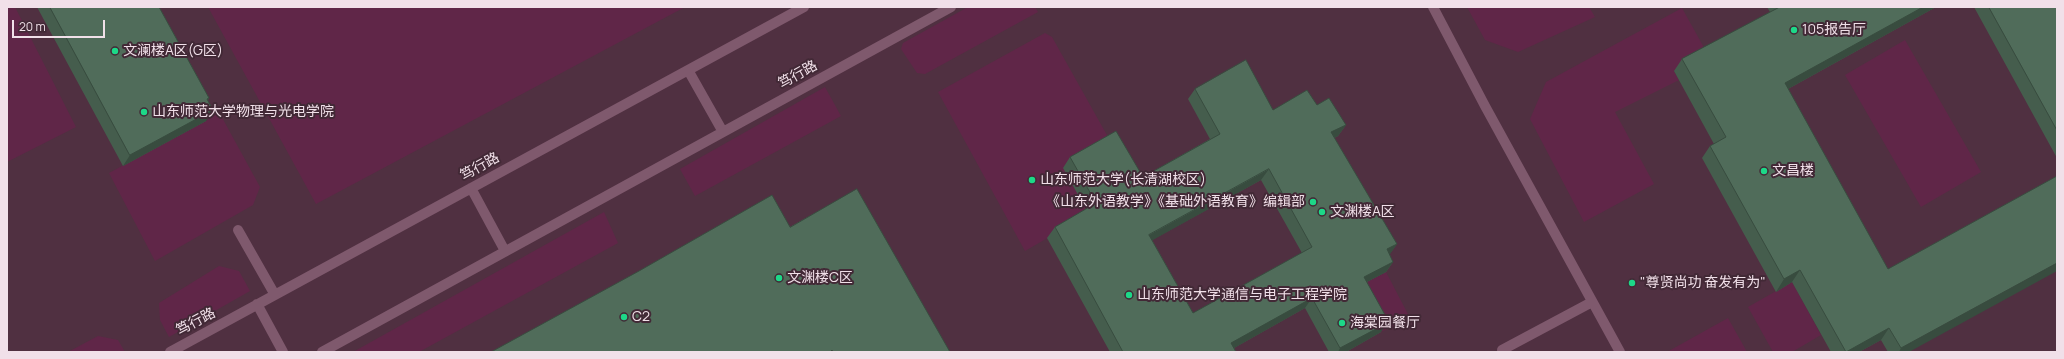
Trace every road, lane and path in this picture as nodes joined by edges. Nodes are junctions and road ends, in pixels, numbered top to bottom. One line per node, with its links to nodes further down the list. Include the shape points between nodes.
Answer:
1 (804, 7): 4 (street, 笃行路)
2 (951, 7): 5 (street, 笃行路)
3 (1433, 7): 10 (street)
4 (688, 70): 5 (street); 6 (street, 笃行路)
5 (723, 132): 8 (street, 笃行路)
6 (471, 188): 8 (street); 9 (street, 笃行路)
7 (238, 230): 9 (street)
8 (505, 251): 15 (street, 笃行路)
9 (275, 295): 11 (street, 笃行路)
10 (1592, 302): 12 (street); 16 (street)
11 (258, 304): 13 (street, 笃行路); 14 (street)
12 (1502, 350)
13 (170, 352)
14 (283, 352)
15 (322, 352)
16 (1620, 352)

